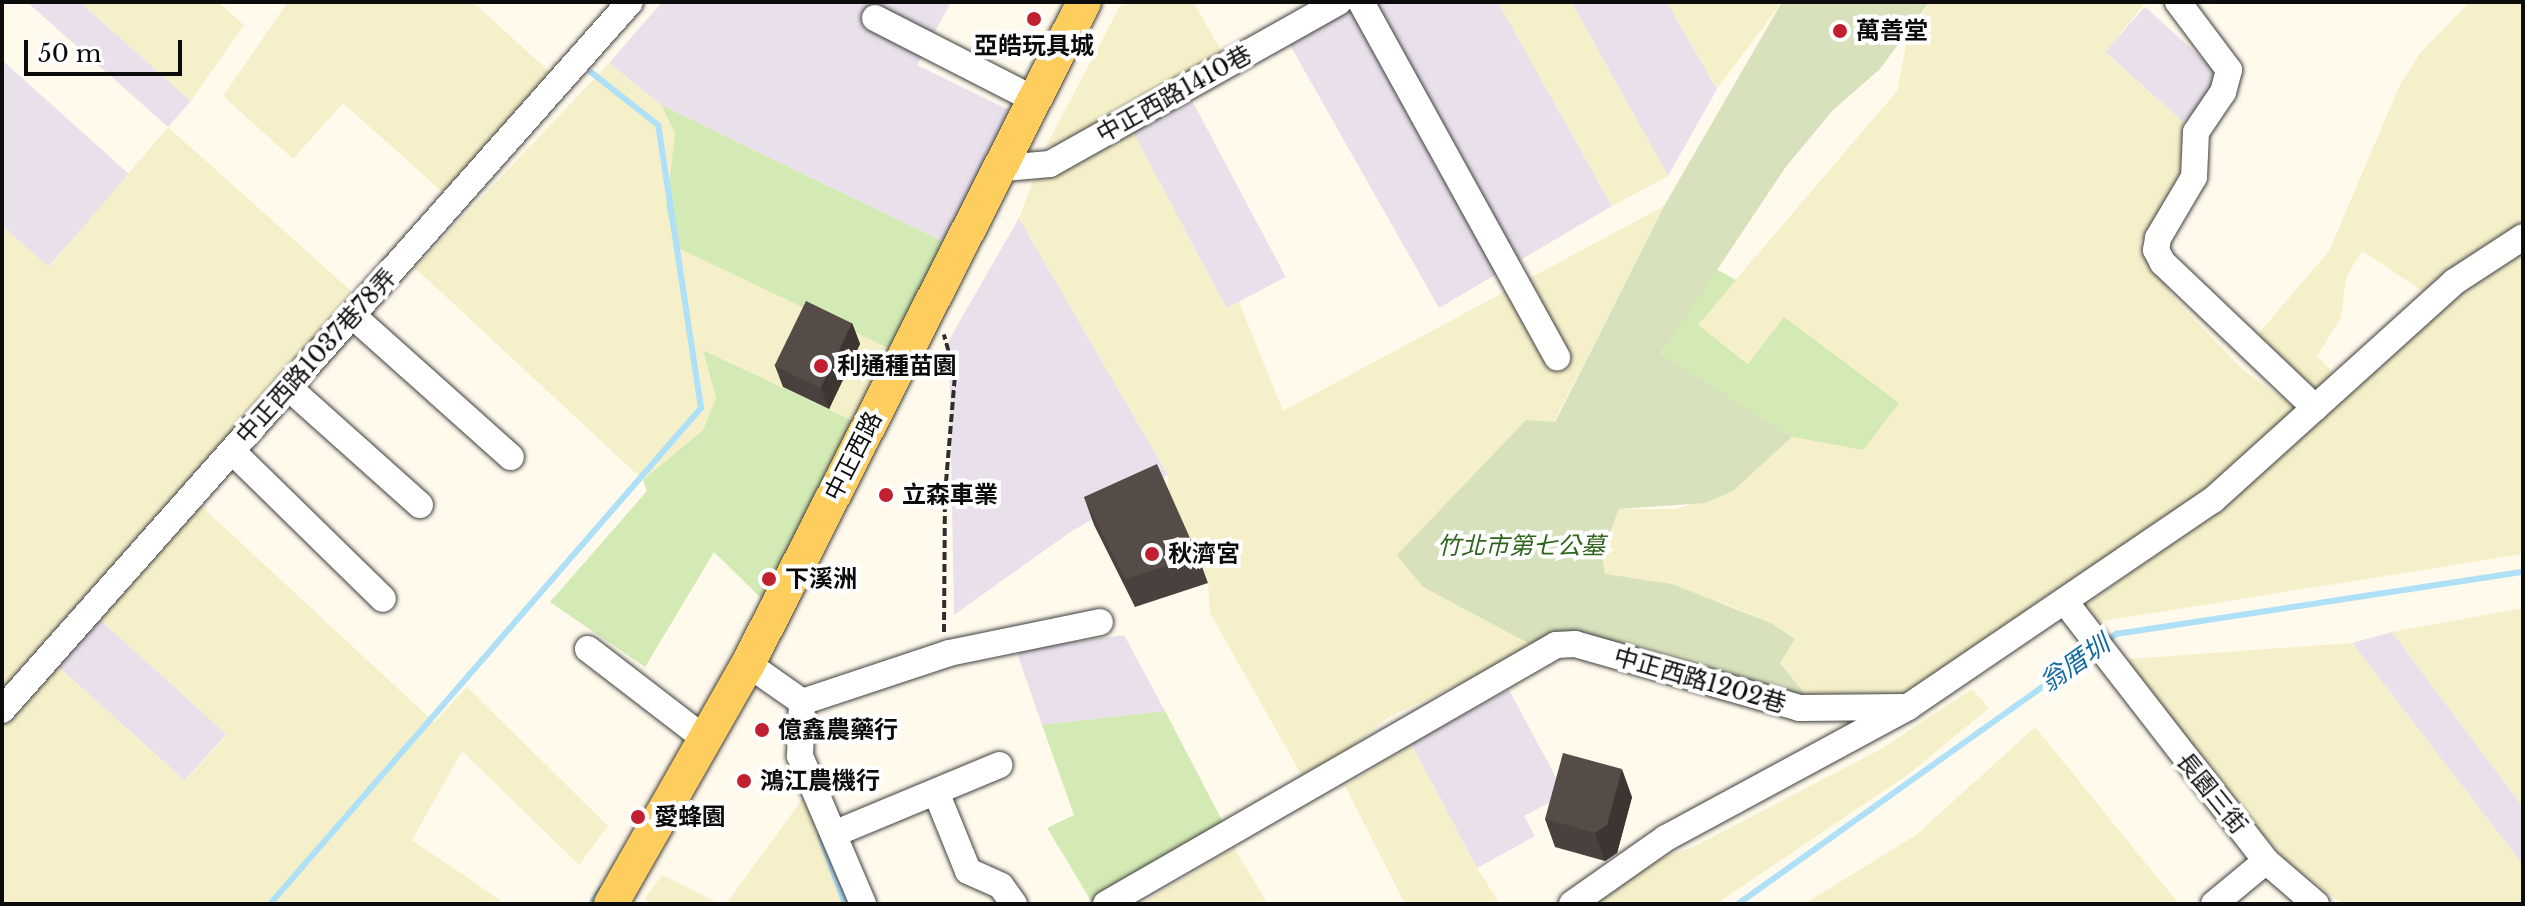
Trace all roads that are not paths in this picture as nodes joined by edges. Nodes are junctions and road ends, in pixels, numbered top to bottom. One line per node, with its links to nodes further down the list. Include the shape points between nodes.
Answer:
1 (630, 2): 10 (street, 中正西路1037巷78弄)
2 (1084, 2): 7 (main road, 中正西路)
3 (1339, 2): 8 (street, 中正西路1410巷, via 1050,164)
4 (1361, 2): 11 (street)
5 (2178, 2): 13 (street, via 2229,70 2223,92 2196,132 2194,177 2156,250 2163,263)
6 (875, 18): 7 (street)
7 (1035, 100): 8 (main road, 中正西路)
8 (1004, 168): 21 (main road, 中正西路)
9 (2523, 237): 13 (street, via 2454,282)
10 (352, 315): 12 (street, 中正西路1037巷78弄); 15 (street)
11 (1557, 357)
12 (288, 387): 14 (street, 中正西路1037巷78弄); 16 (street)
13 (2315, 408): 18 (street, via 2213,500)
14 (232, 451): 17 (street); 24 (street, 中正西路1037巷78弄)
15 (511, 457)
16 (420, 505)
17 (383, 599)
18 (2066, 603): 23 (street); 29 (street, 長園三街)
19 (1100, 622): 22 (street, via 949,653)
20 (588, 649): 25 (street)
21 (748, 664): 22 (street); 25 (main road, 中正西路)
22 (802, 702): 28 (street, via 800,756)
23 (1908, 707): 34 (street, 中正西路1202巷, via 1799,708 1575,644 1556,645); 35 (street, via 1666,838)
24 (2, 710)
25 (705, 739): 31 (main road, 中正西路)
26 (999, 765): 27 (street)
27 (936, 792): 28 (street); 33 (street, via 968,871 1001,886)
28 (836, 833): 32 (street)
29 (2266, 861): 30 (street); 36 (street, 長園三街)
30 (2217, 903)
31 (611, 904)
32 (863, 904)
33 (1014, 904)
34 (1106, 904)
35 (1572, 904)
36 (2316, 904)

